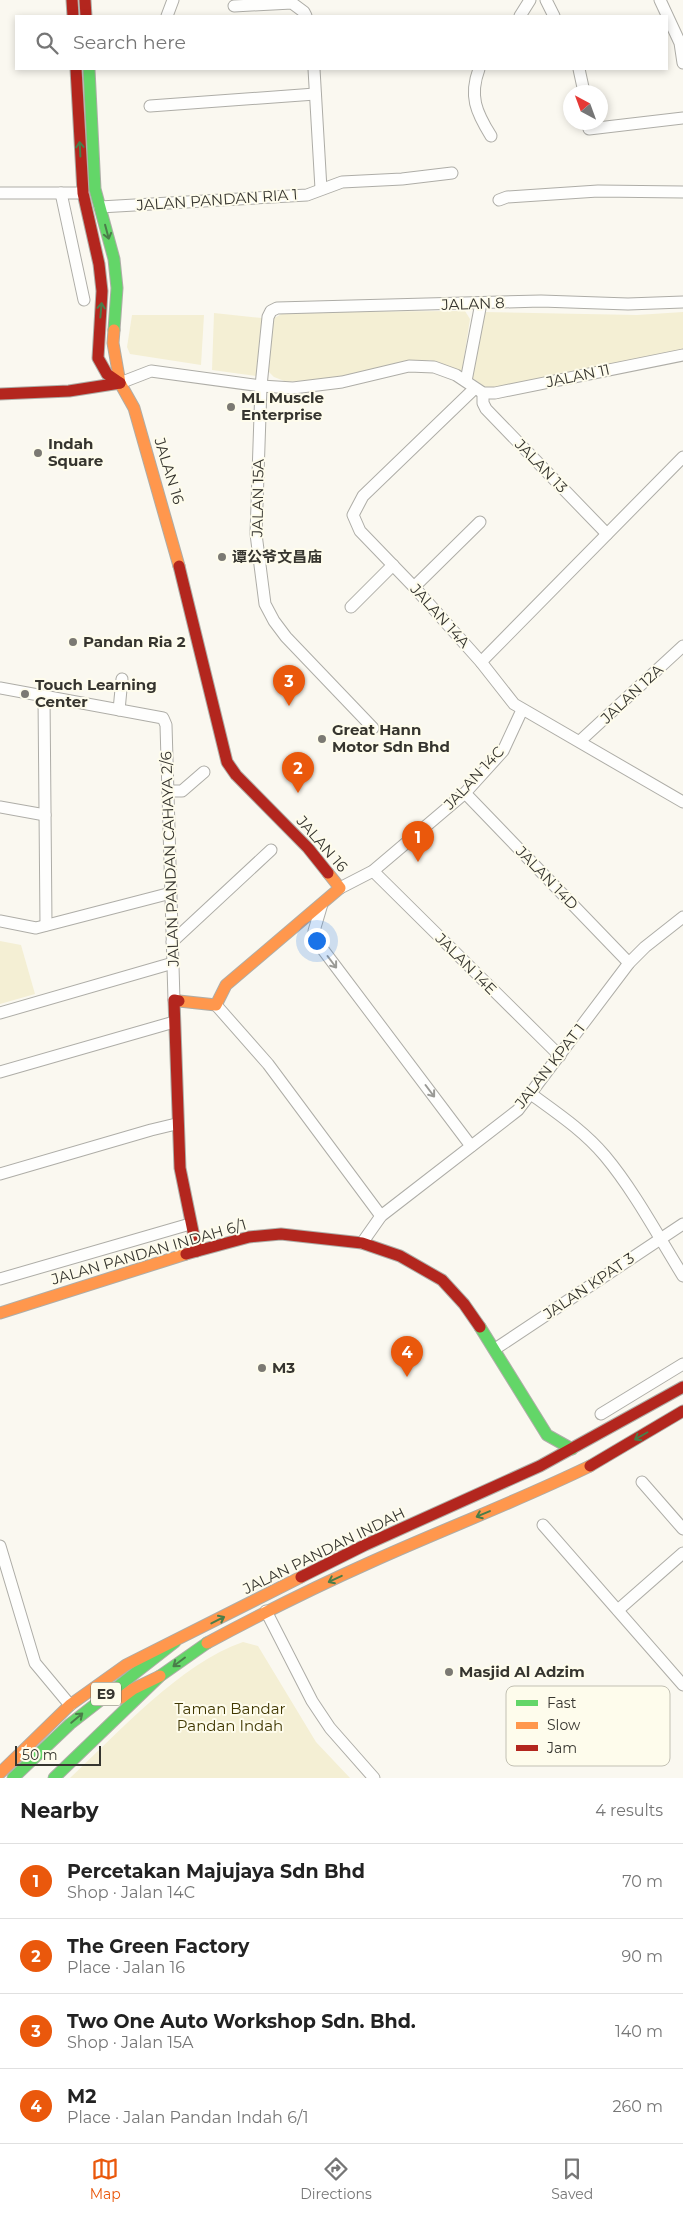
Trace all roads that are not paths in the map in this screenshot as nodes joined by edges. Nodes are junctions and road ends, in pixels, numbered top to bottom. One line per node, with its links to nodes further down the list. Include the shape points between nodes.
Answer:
1 (72, 0): 8 (main road)
2 (86, 0): 9 (main road)
3 (173, 0): 10 (street)
4 (530, 0): 12 (street)
5 (546, 0): 13 (street)
6 (660, 0): 14 (street)
7 (234, 6): 11 (street, via 292,3)
8 (73, 15)
9 (86, 15)
10 (167, 15)
11 (306, 15)
12 (521, 15)
13 (554, 15)
14 (667, 15)
15 (668, 17): 16 (street, via 680,43)
16 (683, 63)
17 (76, 70): 33 (main road, one-way to 17)
18 (314, 70): 23 (street)
19 (479, 70): 27 (street, via 474,83 475,103)
20 (579, 70): 22 (street)
21 (89, 74): 35 (main road)
22 (582, 85)
23 (315, 94): 24 (street); 29 (street)
24 (150, 106)
25 (683, 118): 26 (street)
26 (608, 124)
27 (491, 136)
28 (452, 173): 29 (street, JALAN PANDAN RIA 1, via 342,182)
29 (321, 189): 35 (street, JALAN PANDAN RIA 1, via 308,195)
30 (683, 192): 34 (street, via 598,191)
31 (0, 193): 32 (street)
32 (61, 193): 33 (street); 36 (street)
33 (83, 193): 41 (main road, one-way to 33, via 102,291)
34 (499, 200)
35 (100, 208): 42 (main road, one-way to 42, via 114,259 114,343)
36 (84, 300)
37 (683, 302): 38 (street, JALAN 8)
38 (481, 304): 39 (street, JALAN 8, via 277,308); 44 (street)
39 (268, 317): 43 (street, JALAN 15A)
40 (683, 355): 44 (street, JALAN 11, via 495,393)
41 (98, 358): 42 (main road, via 107,374); 45 (main road, via 95,371 88,380)
42 (120, 384): 43 (street, via 151,371); 45 (main road); 70 (main road, JALAN 16, via 134,408 171,533 227,762 308,848)
43 (261, 386): 44 (street, via 293,388 342,382 409,366 434,367); 60 (street, JALAN 15A, via 256,534 266,604 286,636)
44 (474, 388): 49 (street, JALAN 13, via 486,409); 50 (street, JALAN 14A, via 363,496 353,515 360,531)
45 (69, 391): 46 (main road)
46 (0, 394)
47 (683, 457): 49 (street)
48 (480, 522): 51 (street)
49 (607, 534): 54 (street)
50 (393, 565): 51 (street, JALAN 14A); 52 (street)
51 (414, 586): 54 (street, JALAN 14A)
52 (351, 607)
53 (683, 646): 61 (street, JALAN 12A)
54 (481, 662): 59 (street, JALAN 14A)
55 (122, 679): 58 (street)
56 (0, 688): 57 (street)
57 (44, 696): 58 (street); 67 (street)
58 (119, 710): 63 (street, JALAN PANDAN CAHAYA 2/6, via 163,718 166,725)
59 (522, 710): 61 (street, JALAN 14A); 64 (street, JALAN 14C, via 503,751)
60 (373, 728)
61 (580, 741): 65 (street, JALAN 14A)
62 (204, 772): 63 (street, via 182,791)
63 (168, 790): 71 (street, JALAN PANDAN CAHAYA 2/6)
64 (465, 793): 69 (street, JALAN 14C); 78 (street, JALAN 14D)
65 (683, 802)
66 (0, 807): 67 (street)
67 (45, 815): 75 (street)
68 (271, 850): 76 (street)
69 (373, 871): 70 (street, JALAN 14C); 83 (street, JALAN 14E)
70 (340, 888): 72 (main road)
71 (171, 893): 75 (street); 76 (street, JALAN PANDAN CAHAYA 2/6)
72 (322, 902): 80 (main road, via 226,985); 87 (street, one-way to 87, via 316,919 315,939)
73 (683, 918): 78 (street, JALAN KPAT 1)
74 (0, 921): 75 (street, via 36,928)
75 (46, 926)
76 (172, 942): 77 (street, JALAN PANDAN CAHAYA 2/6)
77 (173, 963): 79 (street, JALAN PANDAN CAHAYA 2/6); 81 (street)
78 (629, 963): 83 (street, JALAN KPAT 1)
79 (174, 1000): 80 (main road); 82 (main road)
80 (216, 1005): 89 (street, via 268,1064)
81 (0, 1013)
82 (174, 1022): 84 (street); 86 (main road)
83 (560, 1056): 85 (street, JALAN KPAT 1)
84 (0, 1072)
85 (531, 1094): 87 (street, JALAN KPAT 1, via 518,1110); 92 (street, via 580,1130 604,1155)
86 (176, 1124): 88 (street); 90 (main road)
87 (471, 1146): 89 (street, JALAN KPAT 1)
88 (0, 1174)
89 (381, 1216): 93 (street, JALAN KPAT 1)
90 (190, 1224): 94 (main road); 96 (street)
91 (683, 1224): 92 (street, JALAN KPAT 3)
92 (660, 1239): 95 (street); 98 (street, JALAN KPAT 3)
93 (362, 1243): 94 (main road, JALAN PANDAN INDAH 6/1, via 281,1234 249,1237); 98 (main road, JALAN PANDAN INDAH 6/1, via 400,1256 442,1280 464,1304)
94 (197, 1251): 97 (main road, JALAN PANDAN INDAH 6/1)
95 (683, 1276)
96 (0, 1279)
97 (0, 1313)
98 (495, 1349): 103 (main road, JALAN PANDAN INDAH 6/1)
99 (683, 1364): 102 (street)
100 (683, 1387): 104 (main road, JALAN PANDAN INDAH)
101 (683, 1411): 112 (main road, JALAN PANDAN INDAH, one-way to 112, via 590,1466)
102 (601, 1414)
103 (547, 1435): 104 (main road, JALAN PANDAN INDAH 6/1); 105 (main road, via 547,1450)
104 (572, 1449): 105 (main road, JALAN PANDAN INDAH)
105 (540, 1466): 113 (main road, JALAN PANDAN INDAH, one-way to 105, via 365,1545)
106 (642, 1482): 108 (street)
107 (543, 1525): 111 (street)
108 (683, 1529)
109 (0, 1546): 116 (street, via 34,1663)
110 (683, 1553): 111 (street)
111 (618, 1610): 115 (street)
112 (266, 1611): 114 (main road, JALAN PANDAN INDAH, one-way to 114, via 205,1644); 121 (street, via 312,1701 330,1728)
113 (175, 1642): 116 (main road, JALAN PANDAN INDAH, via 126,1665); 119 (main road, E9, one-way to 113, via 94,1704)
114 (160, 1676): 117 (main road, E9, via 133,1689); 120 (main road, JALAN PANDAN INDAH)
115 (683, 1684)
116 (70, 1705): 118 (main road, JALAN PANDAN INDAH)
117 (93, 1721)
118 (0, 1773)
119 (13, 1778)
120 (54, 1778)
121 (374, 1778)

